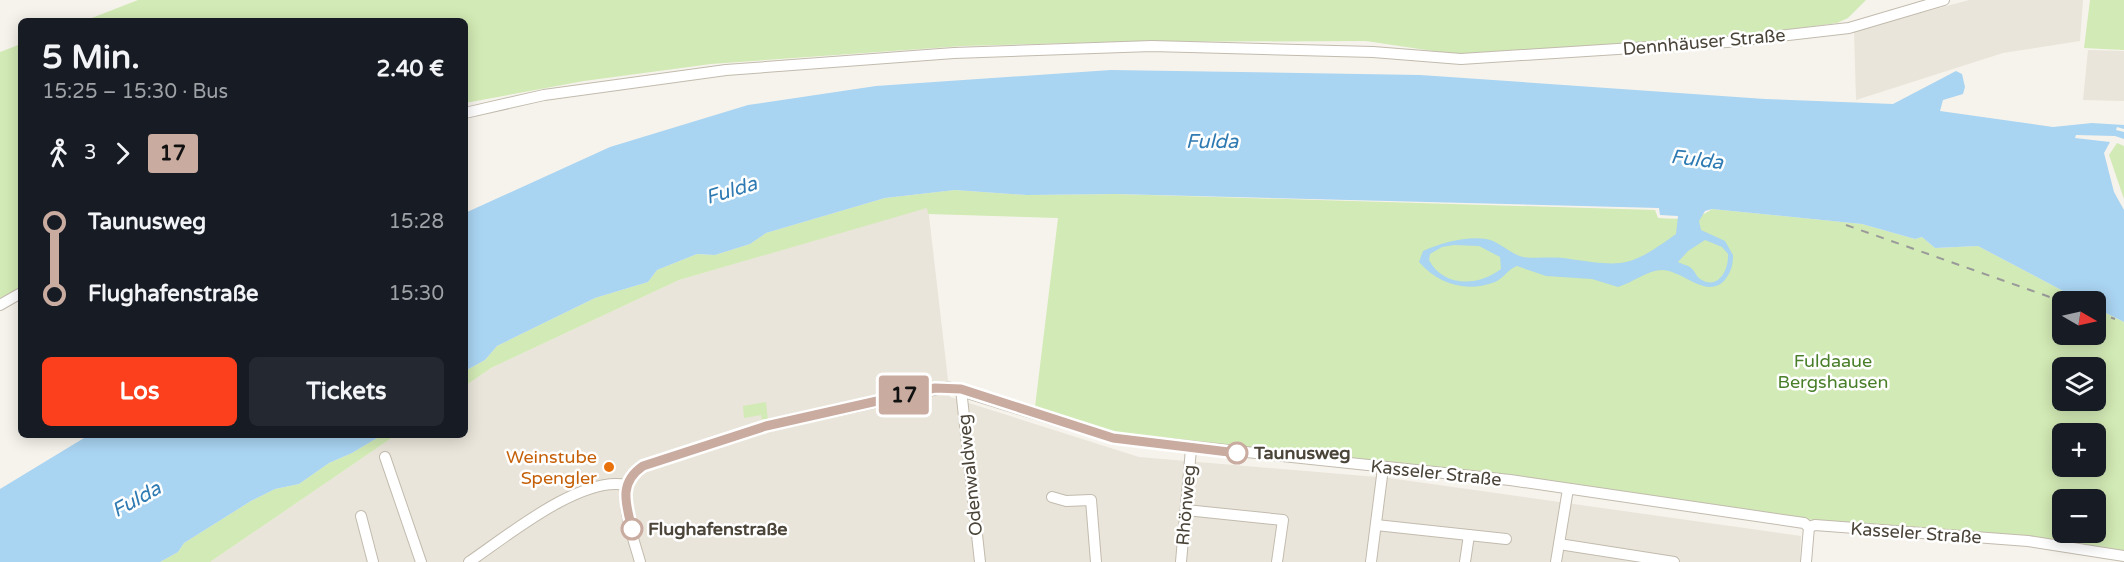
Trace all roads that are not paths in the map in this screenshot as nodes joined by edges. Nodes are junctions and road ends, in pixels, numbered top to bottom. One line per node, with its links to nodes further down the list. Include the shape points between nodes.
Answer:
1 (1944, 0): 2 (street, Dennhäuser Straße, via 1838,29 1727,42 1461,58 1152,46 954,53 726,70 544,95)
2 (468, 111)
3 (18, 295): 4 (street)
4 (0, 305)
5 (961, 389): 6 (street, Kasseler Straße, via 1100,435); 9 (street, Kasseler Straße, via 935,388 766,426 643,466 630,476); 24 (street, Odenwaldweg)
6 (1191, 448): 8 (street, Kasseler Straße); 12 (street, Rhönweg)
7 (385, 457): 21 (street)
8 (1383, 468): 10 (street, Kasseler Straße); 14 (street)
9 (626, 485): 22 (street, via 608,483 576,494); 23 (street, via 627,508)
10 (1568, 489): 15 (street, Kasseler Straße); 18 (street)
11 (1052, 497): 25 (street, via 1091,500)
12 (1186, 510): 26 (street, Rhönweg); 27 (street, via 1283,520)
13 (361, 516): 20 (street)
14 (1376, 525): 16 (street); 28 (street)
15 (1809, 527): 19 (street, Kasseler Straße, via 2028,541); 32 (street)
16 (1469, 534): 17 (street); 29 (street)
17 (1506, 539)
18 (1559, 544): 30 (street); 31 (street)
19 (2124, 556)
20 (372, 562)
21 (422, 562)
22 (469, 562)
23 (640, 562)
24 (980, 562)
25 (1096, 562)
26 (1181, 562)
27 (1277, 562)
28 (1371, 562)
29 (1465, 562)
30 (1556, 562)
31 (1674, 562)
32 (1806, 562)

